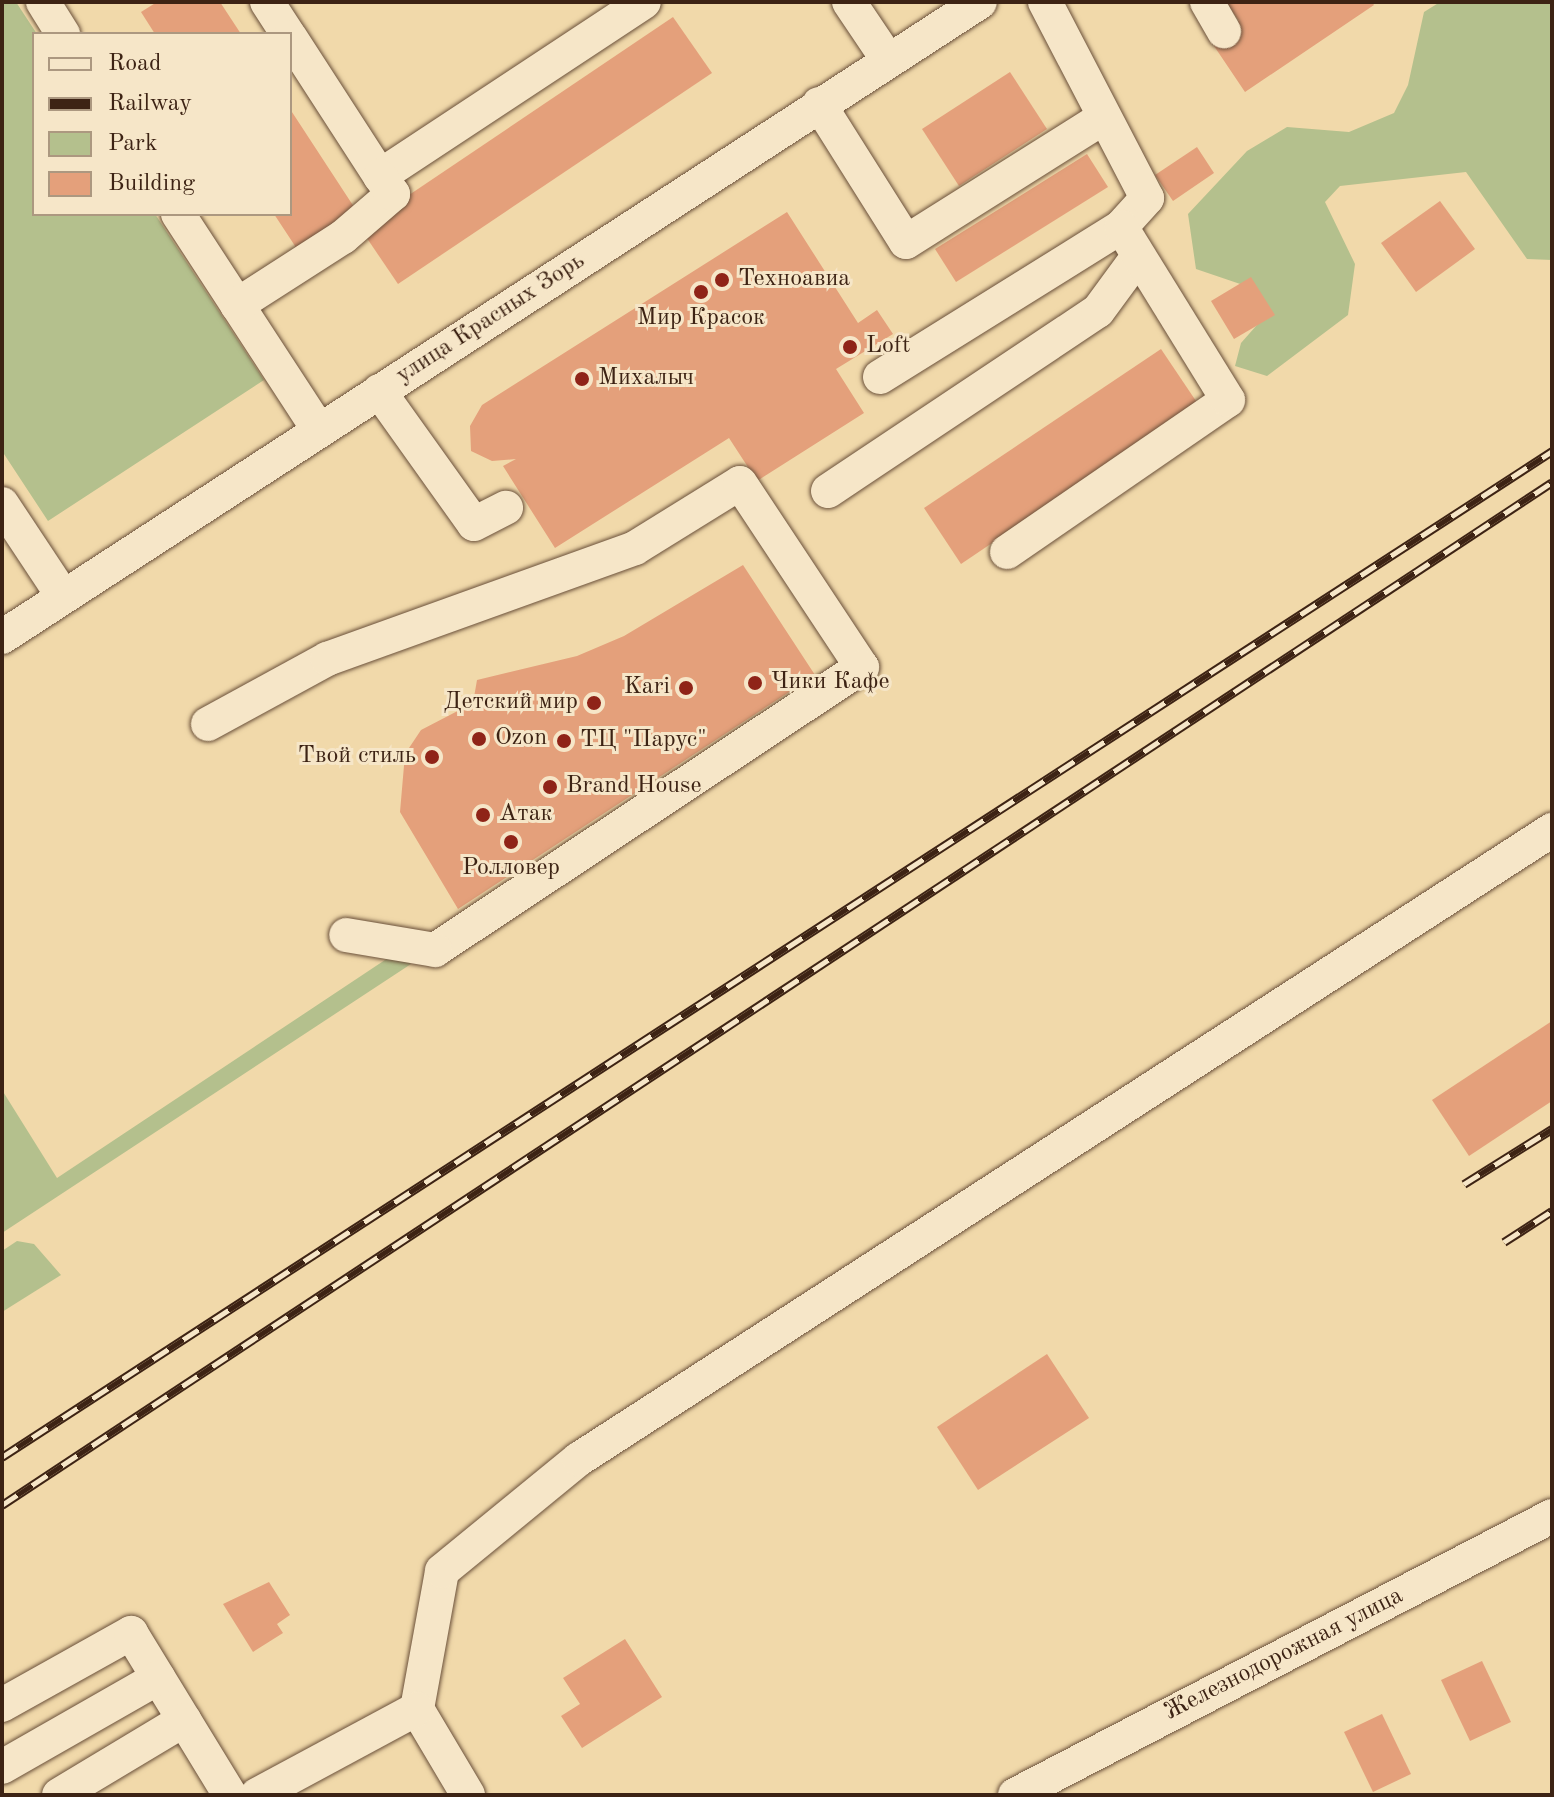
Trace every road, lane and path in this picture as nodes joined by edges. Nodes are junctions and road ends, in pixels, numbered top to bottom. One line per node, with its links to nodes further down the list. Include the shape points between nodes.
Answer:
1 (267, 2): 6 (street)
2 (644, 2): 11 (street)
3 (849, 2): 8 (street)
4 (980, 2): 8 (street, улица Красных Зорь)
5 (1045, 2): 10 (street)
6 (286, 32)
7 (292, 41): 11 (street)
8 (888, 60): 9 (street, улица Красных Зорь)
9 (819, 104): 10 (street, via 906,242); 17 (street, улица Красных Зорь)
10 (1103, 118): 13 (street, via 1147,198)
11 (380, 176): 15 (street, via 393,194 343,237)
12 (179, 216): 15 (street)
13 (1121, 227): 14 (street); 16 (street)
14 (1137, 258): 19 (street, via 1098,311); 22 (street, via 1228,400)
15 (237, 305): 18 (street)
16 (880, 377)
17 (379, 391): 18 (street, улица Красных Зорь); 21 (street, via 474,524)
18 (319, 430): 23 (street, улица Красных Зорь)
19 (828, 491)
20 (2, 504): 23 (street)
21 (506, 508)
22 (1007, 552)
23 (63, 596): 24 (street, улица Красных Зорь)
24 (2, 637)
25 (208, 724): 27 (street, via 327,659 635,548 740,483 862,667 435,950)
26 (1552, 830): 31 (street, via 579,1459 442,1571)
27 (346, 935)
28 (1552, 1516): 38 (street, Железнодорожная улица)
29 (158, 1678): 30 (street, via 131,1633); 32 (street); 33 (street)
30 (2, 1705)
31 (417, 1709): 36 (street); 37 (street)
32 (184, 1720): 34 (street); 35 (street)
33 (2, 1767)
34 (59, 1795)
35 (230, 1795)
36 (257, 1795)
37 (468, 1795)
38 (1015, 1795)

